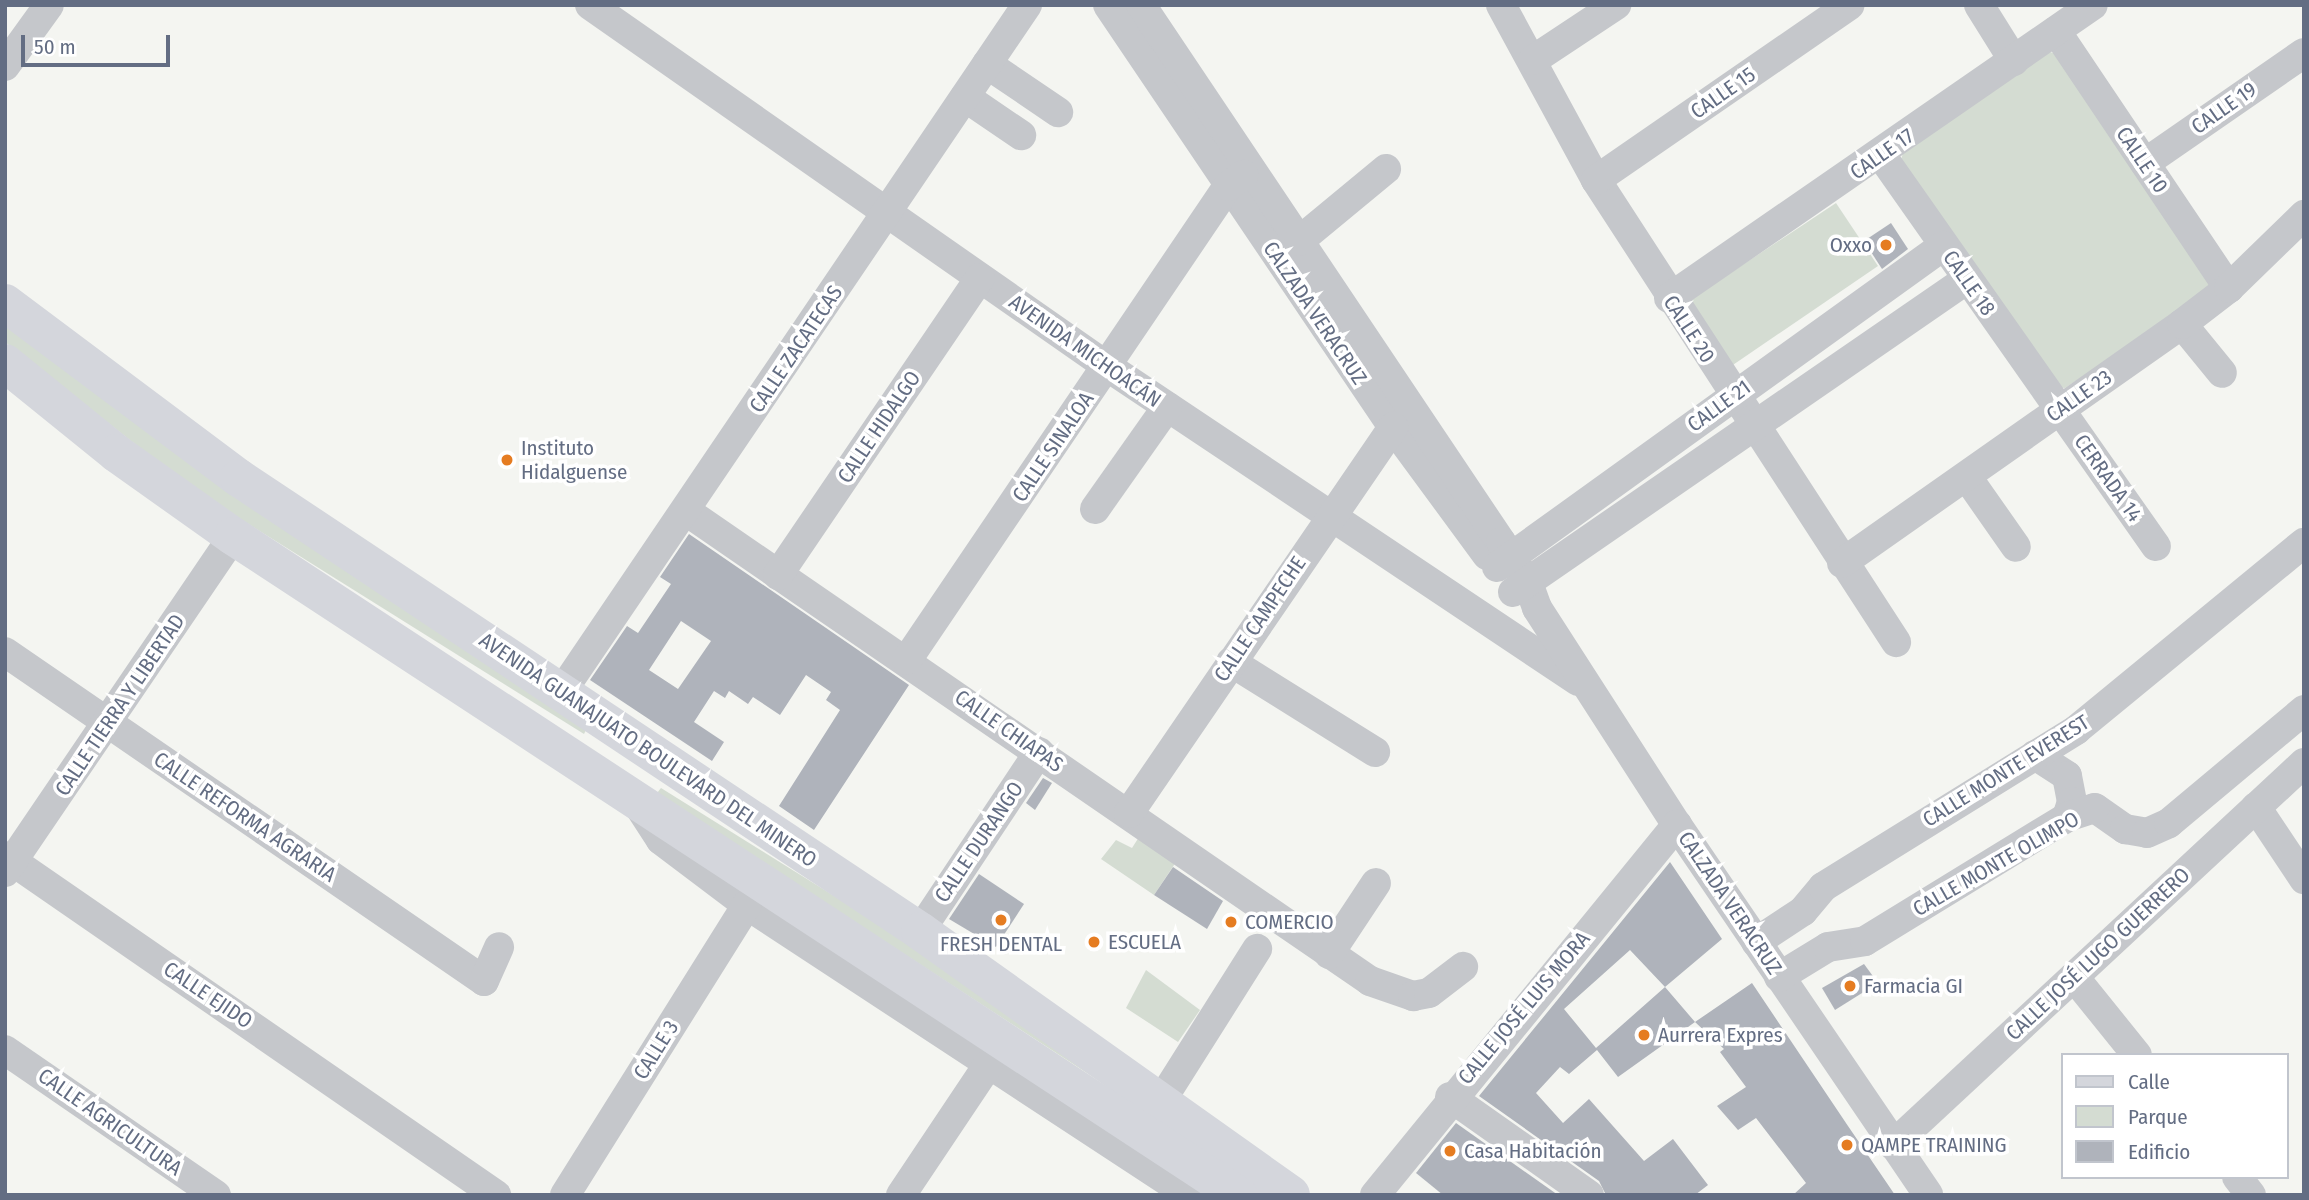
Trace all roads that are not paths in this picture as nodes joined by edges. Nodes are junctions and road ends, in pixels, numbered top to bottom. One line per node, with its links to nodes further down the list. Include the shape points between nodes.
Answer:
1 (49, 5): 16 (street)
2 (590, 5): 25 (street, AVENIDA MICHOACÁN)
3 (1027, 5): 15 (street, CALLE ZACATECAS)
4 (1108, 5): 23 (street, CALZADA VERACRUZ)
5 (1141, 5): 23 (street, CALZADA VERACRUZ)
6 (1501, 5): 13 (street, CALLE 20)
7 (1616, 5): 13 (street)
8 (1850, 5): 24 (street, CALLE 15)
9 (1979, 5): 14 (street)
10 (2093, 5): 11 (street, CALLE 17)
11 (2056, 31): 14 (street, CALLE 17); 21 (street, CALLE 10)
12 (2304, 53): 21 (street, CALLE 19)
13 (1533, 61): 24 (street, CALLE 20)
14 (2014, 61): 20 (street, CALLE 17)
15 (987, 64): 17 (street, CALLE ZACATECAS); 18 (street)
16 (5, 66)
17 (965, 97): 19 (street); 25 (street, CALLE ZACATECAS)
18 (1058, 112)
19 (1021, 135)
20 (1881, 155): 28 (street, CALLE 18); 32 (street, CALLE 17)
21 (2145, 163): 31 (street, CALLE 10)
22 (1386, 169): 27 (street)
23 (1240, 178): 27 (street, CALZADA VERACRUZ); 36 (street, CALLE SINALOA); 41 (street, CALZADA VERACRUZ)
24 (1596, 180): 32 (street, CALLE 20)
25 (889, 212): 29 (street, AVENIDA MICHOACÁN); 45 (street, CALLE ZACATECAS)
26 (2304, 215): 31 (street, CALLE 23)
27 (1298, 241): 51 (street, CALZADA VERACRUZ)
28 (1942, 246): 30 (street, CALLE 18); 38 (street, CALLE 21)
29 (981, 278): 36 (street, AVENIDA MICHOACÁN); 53 (street, CALLE HIDALGO)
30 (1966, 280): 40 (street, CALLE 18); 42 (street, CALLE 21)
31 (2229, 288): 34 (street, CALLE 23)
32 (1669, 298): 38 (street, CALLE 20)
33 (5, 303): 61 (main road, AVENIDA GUANAJUATO BOULEVARD DEL MINERO, via 205,454)
34 (2182, 324): 37 (street); 40 (street, CALLE 23)
35 (5, 363): 47 (main road, AVENIDA GUANAJUATO BOULEVARD DEL MINERO, via 116,453)
36 (1108, 367): 39 (street, AVENIDA MICHOACÁN); 58 (street, CALLE SINALOA)
37 (2222, 373)
38 (1733, 396): 42 (street, CALLE 20); 51 (street, CALLE 21)
39 (1167, 407): 44 (street); 46 (street, AVENIDA MICHOACÁN)
40 (2060, 410): 43 (street, CALLE 23); 50 (street, CERRADA 14)
41 (1393, 427): 46 (street, CALLE CAMPECHE); 51 (street, CALZADA VERACRUZ)
42 (1754, 428): 52 (street, CALLE 20); 54 (street, CALLE 21)
43 (1966, 477): 49 (street); 52 (street, CALLE 23)
44 (1095, 509)
45 (686, 511): 53 (street, CALLE CHIAPAS); 61 (street, CALLE ZACATECAS)
46 (1330, 517): 59 (street, CALLE CAMPECHE); 60 (street, AVENIDA MICHOACÁN)
47 (233, 536): 55 (main road, AVENIDA GUANAJUATO BOULEVARD DEL MINERO); 63 (street, CALLE TIERRA Y LIBERTAD)
48 (2304, 543): 64 (street, CALLE MONTE EVEREST)
49 (2016, 547)
50 (2156, 547)
51 (1504, 562): 54 (street, CALZADA VERACRUZ)
52 (1842, 563): 56 (street, CALLE 20)
53 (778, 575): 58 (street, CALLE CHIAPAS)
54 (1526, 594): 60 (street, CALZADA VERACRUZ)
55 (337, 603): 61 (main road, via 455,663 583,746 593,746 602,733); 69 (main road, AVENIDA GUANAJUATO BOULEVARD DEL MINERO)
56 (1896, 642)
57 (5, 652): 63 (street, CALLE REFORMA AGRARIA)
58 (907, 660): 65 (street, CALLE CHIAPAS)
59 (1231, 662): 66 (street); 71 (street, CALLE CAMPECHE)
60 (1587, 687): 73 (street, CALZADA VERACRUZ)
61 (577, 702): 79 (main road, AVENIDA GUANAJUATO BOULEVARD DEL MINERO)
62 (2304, 710): 72 (street, CALLE MONTE OLIMPO, via 2169,823 2147,833)
63 (109, 723): 74 (street, CALLE TIERRA Y LIBERTAD); 81 (street, CALLE REFORMA AGRARIA, via 484,981)
64 (2076, 730): 67 (street, CALLE MONTE EVEREST); 72 (street)
65 (1039, 752): 71 (street, CALLE CHIAPAS); 79 (street, CALLE DURANGO)
66 (1375, 752)
67 (2035, 755): 72 (street, via 2067,776 2072,802); 78 (street, CALLE MONTE EVEREST, via 1822,887)
68 (2304, 763): 70 (street, CALLE JOSÉ LUGO GUERRERO)
69 (638, 802): 77 (street, via 643,819 662,840); 79 (main road, via 645,779 665,777 817,877); 95 (main road, AVENIDA GUANAJUATO BOULEVARD DEL MINERO)
70 (2256, 807): 75 (street); 87 (street, CALLE JOSÉ LUGO GUERRERO)
71 (1129, 813): 84 (street, CALLE CHIAPAS)
72 (2081, 813): 82 (street, CALLE MONTE OLIMPO, via 1865,942)
73 (1677, 825): 80 (street, CALZADA VERACRUZ); 91 (street, CALLE JOSÉ LUIS MORA)
74 (8, 863): 97 (street, CALLE EJIDO)
75 (2304, 879)
76 (1376, 883): 84 (street)
77 (747, 905): 90 (street); 98 (street, CALLE 3)
78 (1803, 911): 80 (street, CALLE MONTE EVEREST); 82 (street)
79 (904, 921): 92 (main road, AVENIDA GUANAJUATO BOULEVARD DEL MINERO)
80 (1756, 942): 86 (street, CALZADA VERACRUZ)
81 (499, 947)
82 (1828, 947): 86 (street, CALLE MONTE OLIMPO)
83 (1257, 949): 92 (street)
84 (1329, 954): 85 (street, CALLE CHIAPAS, via 1394,993 1413,996 1429,993)
85 (1463, 967)
86 (1779, 976): 93 (street, CALZADA VERACRUZ)
87 (2074, 977): 89 (street); 93 (street, CALLE JOSÉ LUGO GUERRERO)
88 (5, 1050): 96 (street, CALLE AGRICULTURA)
89 (2135, 1053)
90 (988, 1065): 99 (street); 100 (street)
91 (1450, 1097): 102 (street, CALLE JOSÉ LUIS MORA); 103 (street)
92 (1161, 1101): 95 (main road, AVENIDA GUANAJUATO BOULEVARD DEL MINERO)
93 (1893, 1145): 104 (street, CALZADA VERACRUZ)
94 (2239, 1179): 105 (street)
95 (1233, 1184): 101 (main road, AVENIDA GUANAJUATO BOULEVARD DEL MINERO)
96 (216, 1195)
97 (496, 1195)
98 (565, 1195)
99 (901, 1195)
100 (1189, 1195)
101 (1291, 1195)
102 (1375, 1195)
103 (1589, 1195)
104 (1928, 1195)
105 (2251, 1195)

